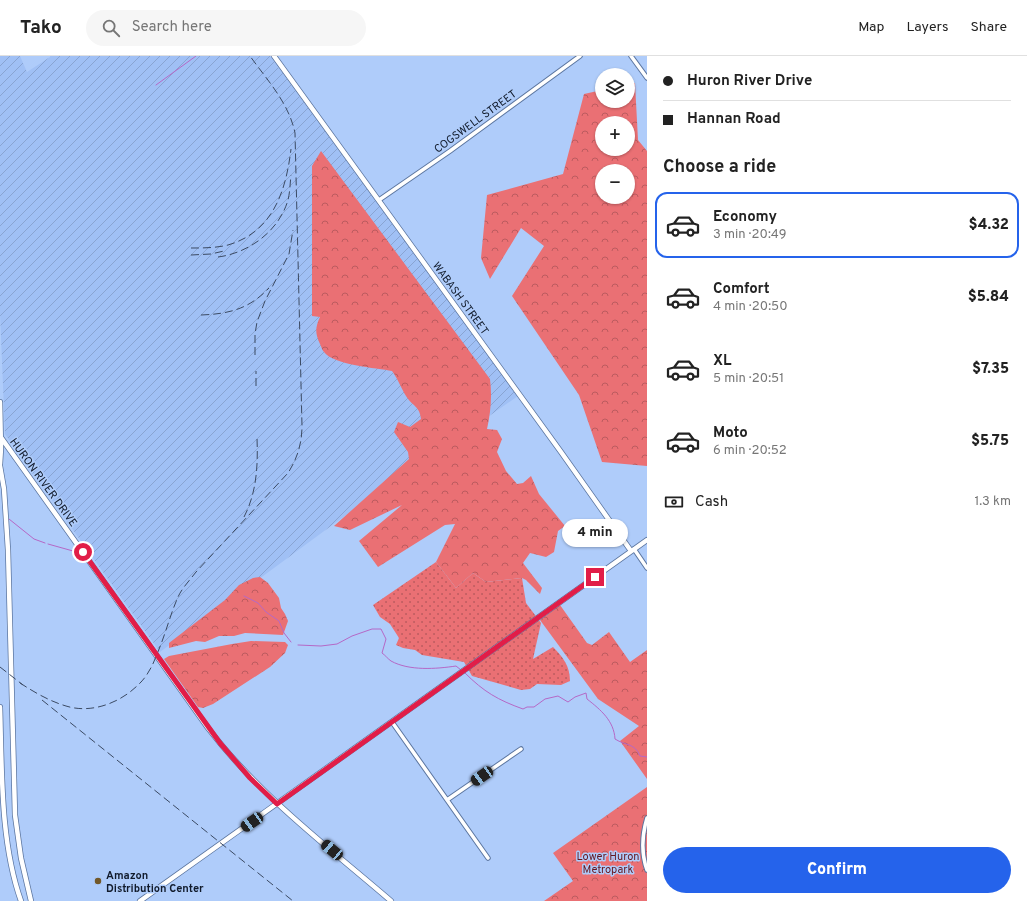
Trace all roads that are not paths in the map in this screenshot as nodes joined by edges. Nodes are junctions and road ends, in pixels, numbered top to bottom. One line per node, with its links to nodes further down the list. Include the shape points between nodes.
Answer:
1 (274, 56): 7 (street, WABASH STREET)
2 (571, 56): 5 (street)
3 (580, 56): 5 (street, COGSWELL STREET)
4 (631, 56): 6 (street)
5 (574, 60): 7 (street, COGSWELL STREET)
6 (647, 78)
7 (379, 200): 13 (street, WABASH STREET)
8 (0, 402): 9 (street)
9 (0, 408): 10 (street)
10 (0, 437): 11 (street); 19 (street, HURON RIVER DRIVE, via 208,728 243,770)
11 (0, 465): 24 (street, via 8,550 15,815)
12 (647, 540): 13 (street)
13 (633, 550): 14 (street, WABASH STREET); 16 (street)
14 (647, 568)
15 (0, 707): 23 (street, via 5,824)
16 (392, 722): 18 (street); 19 (street)
17 (521, 749): 18 (street)
18 (447, 800): 21 (street)
19 (277, 804): 25 (street); 26 (street, HURON RIVER DRIVE)
20 (647, 818): 22 (street, via 643,845)
21 (488, 858)
22 (647, 870)
23 (21, 901)
24 (31, 901)
25 (140, 901)
26 (392, 901)

